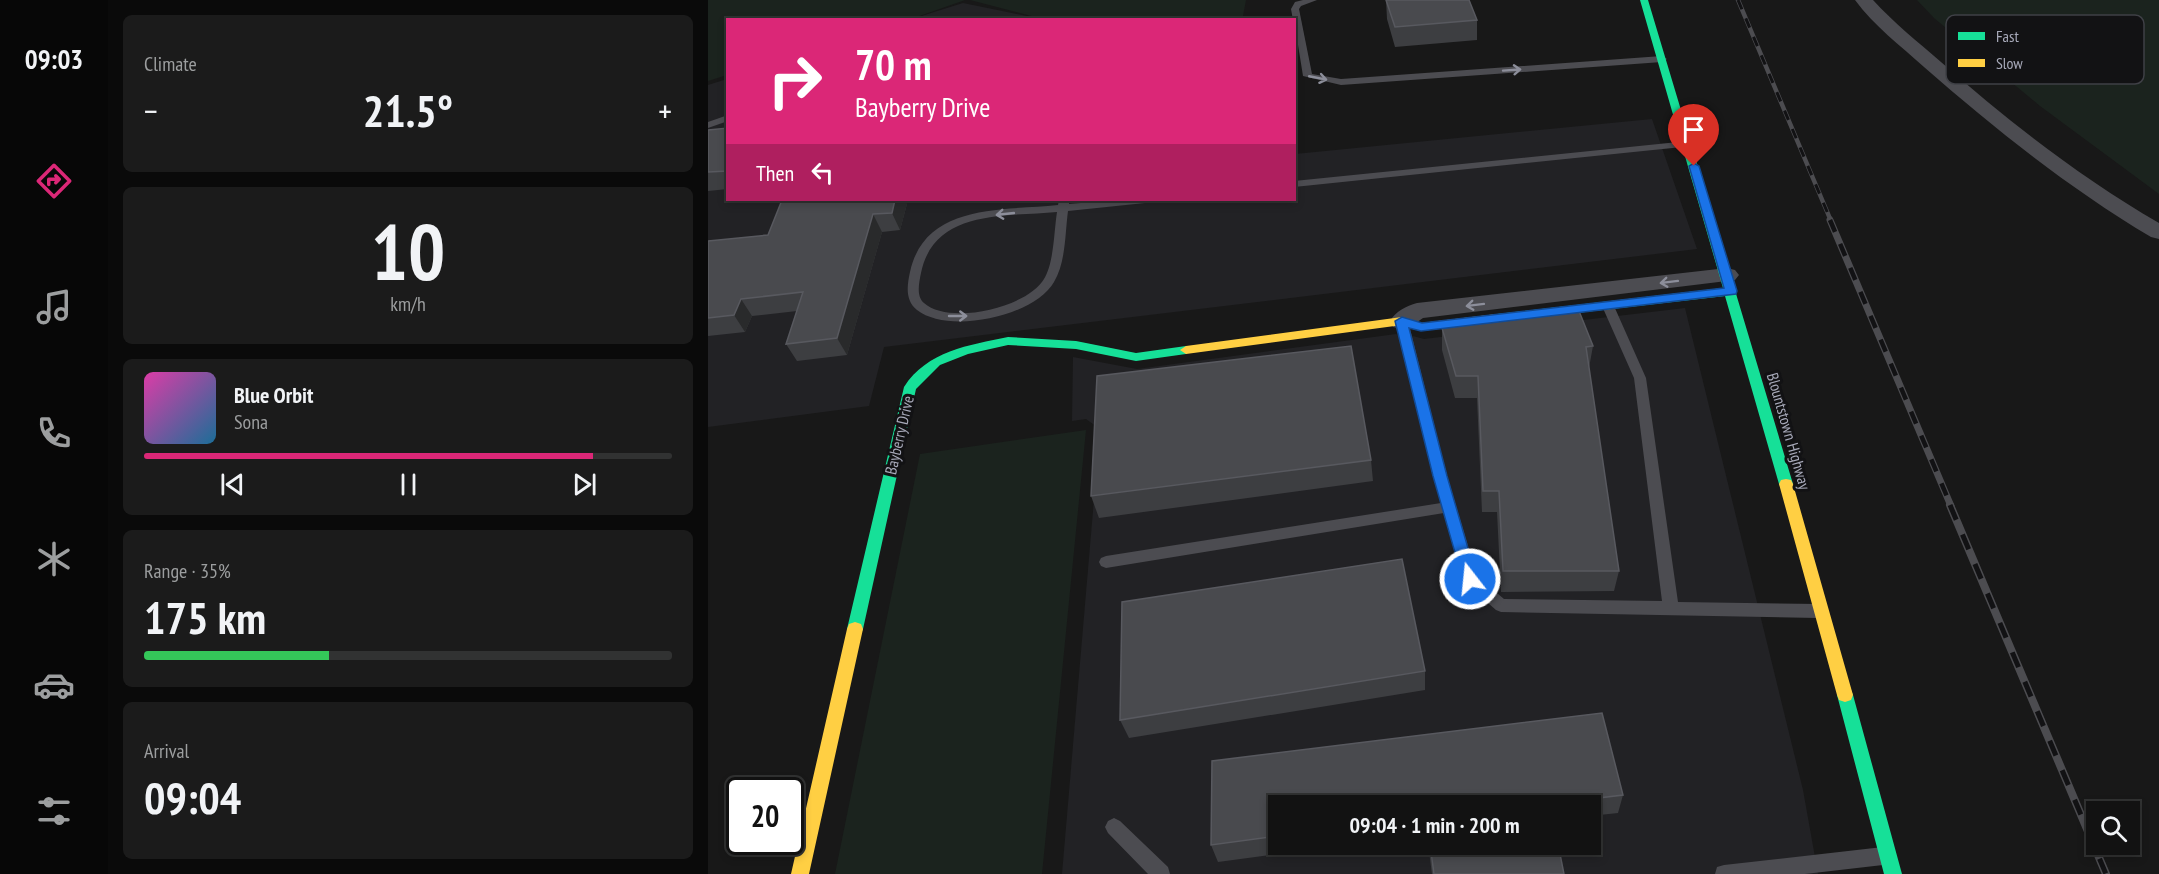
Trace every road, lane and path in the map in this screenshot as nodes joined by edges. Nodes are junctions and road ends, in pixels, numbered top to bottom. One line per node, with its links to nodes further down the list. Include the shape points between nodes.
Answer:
1 (1313, 0): 4 (lane, one-way to 4, via 1298,4 1295,9 1308,76 1341,82)
2 (1644, 0): 4 (street, Blountstown Highway)
3 (1864, 0): 5 (street)
4 (1662, 59): 9 (street, Blountstown Highway)
5 (1946, 77)
6 (1954, 84): 13 (street, via 2070,177)
7 (726, 119): 8 (lane)
8 (708, 125)
9 (1688, 144): 10 (lane); 14 (street, Blountstown Highway)
10 (1296, 184)
11 (1125, 201): 12 (lane)
12 (1064, 204): 12 (lane, one-way to 12, via 968,218 938,232 918,256 914,297 924,309 959,317 1003,310 1034,297 1051,280 1054,271)
13 (2159, 232)
14 (1729, 283): 15 (street, Bayberry Drive); 16 (street, Bayberry Drive, one-way to 16, via 1417,311); 20 (street, Blountstown Highway)
15 (1608, 306): 16 (street, Bayberry Drive, via 1421,327); 19 (lane, via 1640,378)
16 (1402, 321): 17 (lane); 23 (street, Bayberry Drive, via 1136,357 1076,345 1008,341 965,350 936,362 910,387)
17 (1449, 507): 18 (lane); 19 (lane, via 1470,579 1502,605)
18 (1106, 562)
19 (1671, 608): 20 (lane)
20 (1823, 611): 22 (street, Blountstown Highway)
21 (1114, 827): 24 (lane)
22 (1888, 855): 25 (lane); 26 (street, Blountstown Highway)
23 (800, 874)
24 (1161, 874)
25 (1726, 874)
26 (1893, 874)

